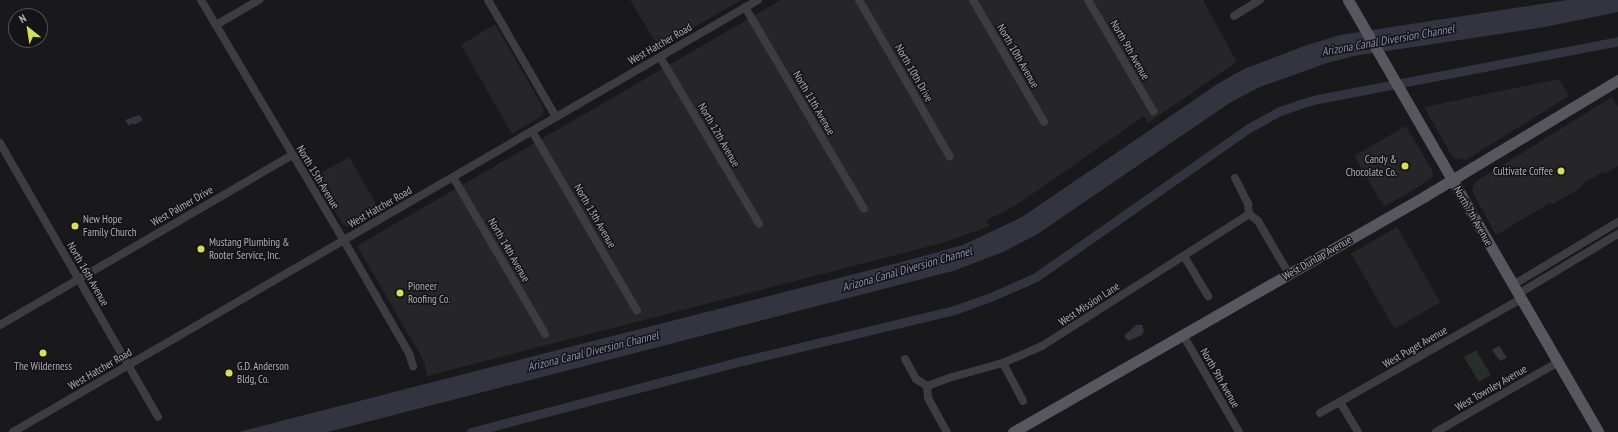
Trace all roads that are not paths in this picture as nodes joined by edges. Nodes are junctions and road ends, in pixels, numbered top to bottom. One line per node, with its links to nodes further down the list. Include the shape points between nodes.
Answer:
1 (201, 0): 12 (street, North 15th Avenue)
2 (259, 0): 12 (street)
3 (488, 0): 16 (street)
4 (758, 0): 10 (street, West Hatcher Road)
5 (859, 0): 21 (street, North 10th Drive)
6 (973, 0): 17 (street, North 10th Avenue)
7 (1088, 0): 15 (street, North 9th Avenue)
8 (1260, 0): 11 (street)
9 (1348, 0): 24 (main road, North 7th Avenue)
10 (746, 7): 13 (street, West Hatcher Road); 25 (street, North 11th Avenue)
11 (1234, 16)
12 (216, 25): 20 (street, North 15th Avenue)
13 (660, 57): 16 (street, West Hatcher Road); 28 (street, North 12th Avenue)
14 (1618, 80): 24 (main road, West Dunlap Avenue)
15 (1153, 111)
16 (556, 117): 18 (street, West Hatcher Road)
17 (1044, 122)
18 (532, 131): 22 (street, West Hatcher Road); 36 (street, North 13th Avenue)
19 (0, 143): 33 (street, North 16th Avenue)
20 (292, 155): 30 (street, North 15th Avenue); 33 (street, West Palmer Drive)
21 (950, 157)
22 (453, 177): 30 (street, West Hatcher Road); 38 (street, North 14th Avenue)
23 (1235, 178): 26 (street, via 1248,204)
24 (1452, 180): 32 (main road, West Dunlap Avenue); 34 (main road, North 7th Avenue)
25 (864, 209)
26 (1249, 214): 31 (street, West Mission Lane); 32 (street, via 1258,221)
27 (1618, 222): 34 (street, West Puget Avenue)
28 (758, 224)
29 (1618, 234): 34 (street, West Puget Avenue)
30 (343, 241): 43 (street, West Hatcher Road); 44 (street, North 15th Avenue, via 409,353)
31 (1184, 256): 35 (street); 42 (street, West Mission Lane, via 1055,339)
32 (1289, 274): 39 (main road, West Dunlap Avenue)
33 (79, 280): 37 (street, West Palmer Drive); 43 (street, North 16th Avenue)
34 (1517, 292): 41 (main road, North 7th Avenue); 47 (street, West Puget Avenue)
35 (1208, 296)
36 (637, 312)
37 (0, 325)
38 (545, 334)
39 (1183, 335): 50 (main road, West Dunlap Avenue); 53 (street, North 9th Avenue)
40 (905, 359): 45 (street, via 916,379)
41 (1558, 362): 55 (street, West Townley Avenue); 56 (main road, North 7th Avenue)
42 (1002, 364): 45 (street, West Mission Lane); 46 (street)
43 (128, 366): 49 (street, North 16th Avenue); 51 (street, West Hatcher Road)
44 (413, 366)
45 (927, 386): 52 (street, via 928,398)
46 (1023, 401)
47 (1340, 402): 48 (street, West Puget Avenue); 54 (street)
48 (1320, 413)
49 (158, 416)
50 (1016, 431)
51 (13, 432)
52 (947, 432)
53 (1238, 432)
54 (1358, 432)
55 (1436, 432)
56 (1598, 432)

